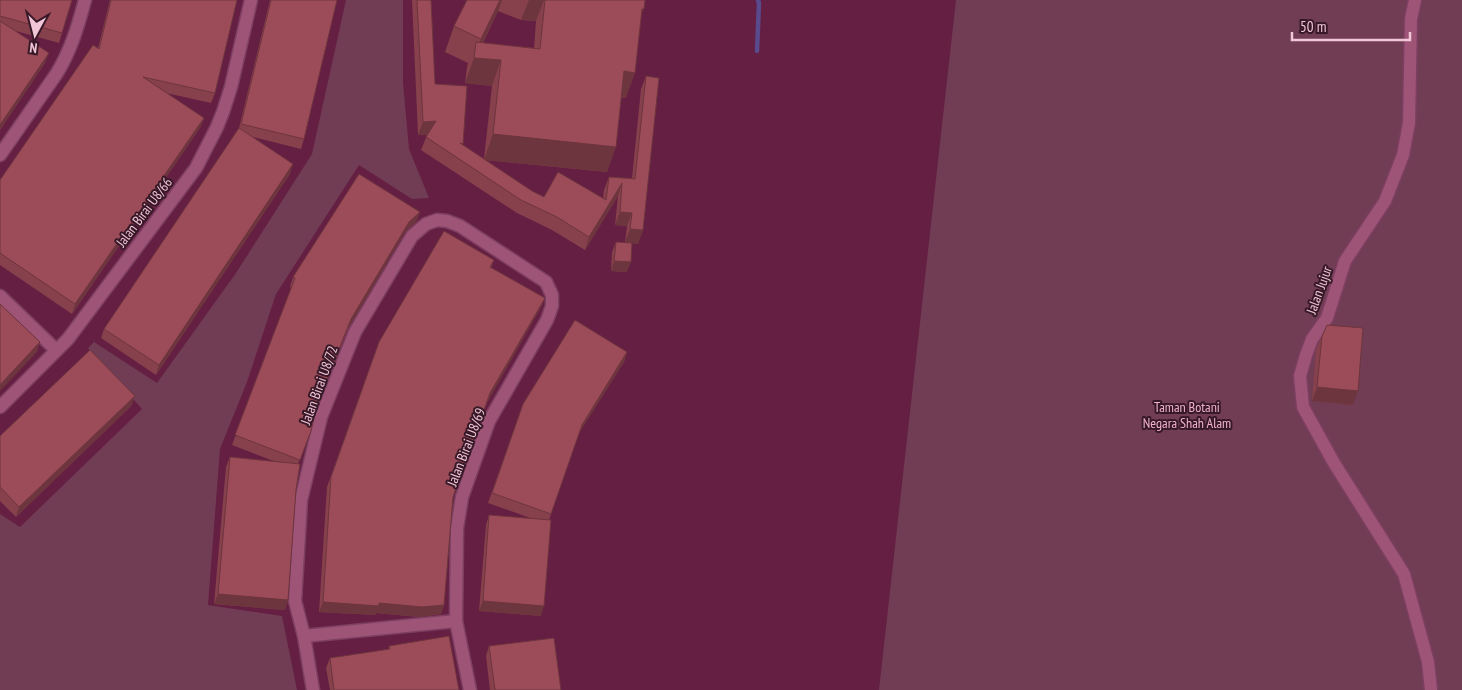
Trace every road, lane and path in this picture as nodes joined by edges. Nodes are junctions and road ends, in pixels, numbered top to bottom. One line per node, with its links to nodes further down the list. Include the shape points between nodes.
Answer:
1 (85, 0): 4 (street, via 76,33 58,73)
2 (251, 0): 7 (street, Jalan Birai U8/66, via 223,112 196,168 68,339)
3 (1415, 0): 13 (street, Jalan Jujur, via 1411,19 1409,123 1403,155 1385,201 1345,261 1327,318 1312,338 1300,376 1303,407 1404,574 1428,662)
4 (0, 155)
5 (501, 252): 9 (street, Jalan Birai U8/69, via 546,282 552,294 552,306 489,421 462,497 457,528); 10 (street, Jalan Birai U8/72, via 452,223 437,220 426,224 412,236 355,332 321,417 301,500 295,601)
6 (0, 296): 7 (street)
7 (56, 350): 8 (street, Jalan Birai U8/66)
8 (0, 407)
9 (456, 622): 10 (street); 12 (street, Jalan Birai U8/69)
10 (304, 636): 11 (street, Jalan Birai U8/72)
11 (313, 690)
12 (470, 690)
13 (1431, 690)

